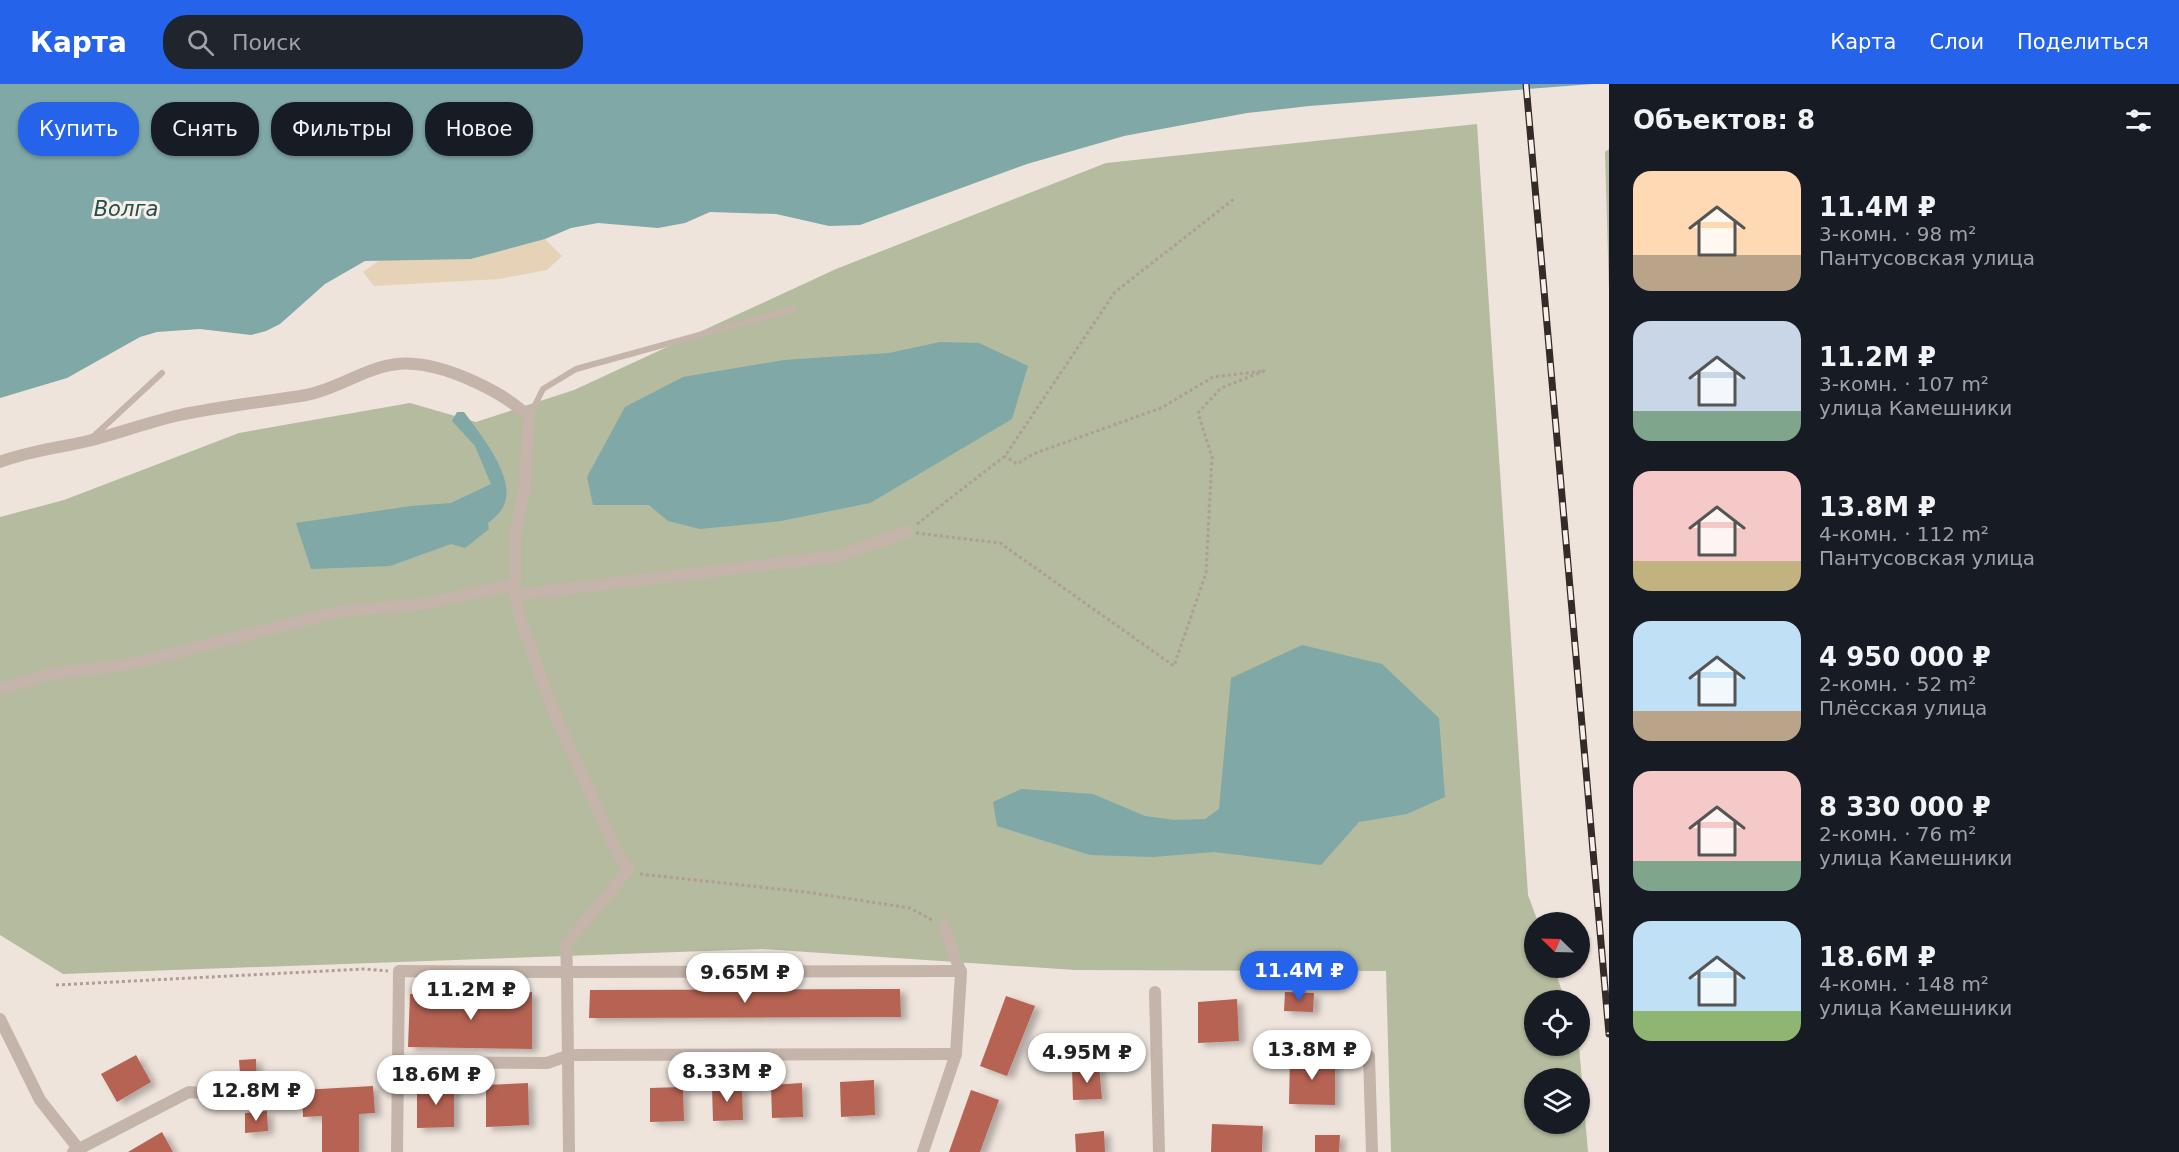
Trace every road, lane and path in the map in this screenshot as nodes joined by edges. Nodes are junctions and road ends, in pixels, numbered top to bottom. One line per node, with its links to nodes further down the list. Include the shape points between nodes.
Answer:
1 (1234, 199): 6 (path, via 1115,292)
2 (793, 309): 4 (lane, via 576,369 543,389)
3 (162, 373): 5 (lane)
4 (529, 417): 5 (street, via 493,391 413,363 375,369 308,395 179,415); 9 (street, via 525,486 515,535)
5 (90, 440): 7 (street)
6 (1005, 456): 8 (path); 8 (path, via 1017,464 1033,454 1161,408 1213,377 1264,371 1221,388 1198,413 1212,457 1206,573 1174,666 1000,543)
7 (0, 462)
8 (906, 532): 9 (street, via 839,556)
9 (514, 590): 10 (street, via 341,611 131,664 51,674); 11 (street, via 552,710 618,855)
10 (0, 689)
11 (629, 869): 12 (path, via 647,876 806,892 910,908); 15 (street, via 566,944)
12 (944, 926): 14 (street)
13 (399, 971): 15 (street); 16 (path, via 364,969); 22 (street)
14 (961, 971): 15 (street); 19 (street)
15 (567, 972): 20 (street)
16 (56, 985)
17 (1155, 992): 28 (street)
18 (0, 1019): 24 (street, via 40,1100)
19 (956, 1054): 20 (street); 27 (street)
20 (570, 1055): 22 (street, via 547,1063); 26 (street)
21 (1370, 1056): 29 (street)
22 (398, 1062): 25 (street)
23 (238, 1096): 24 (street, via 189,1092)
24 (78, 1151)
25 (397, 1152)
26 (569, 1152)
27 (923, 1152)
28 (1159, 1152)
29 (1372, 1152)

